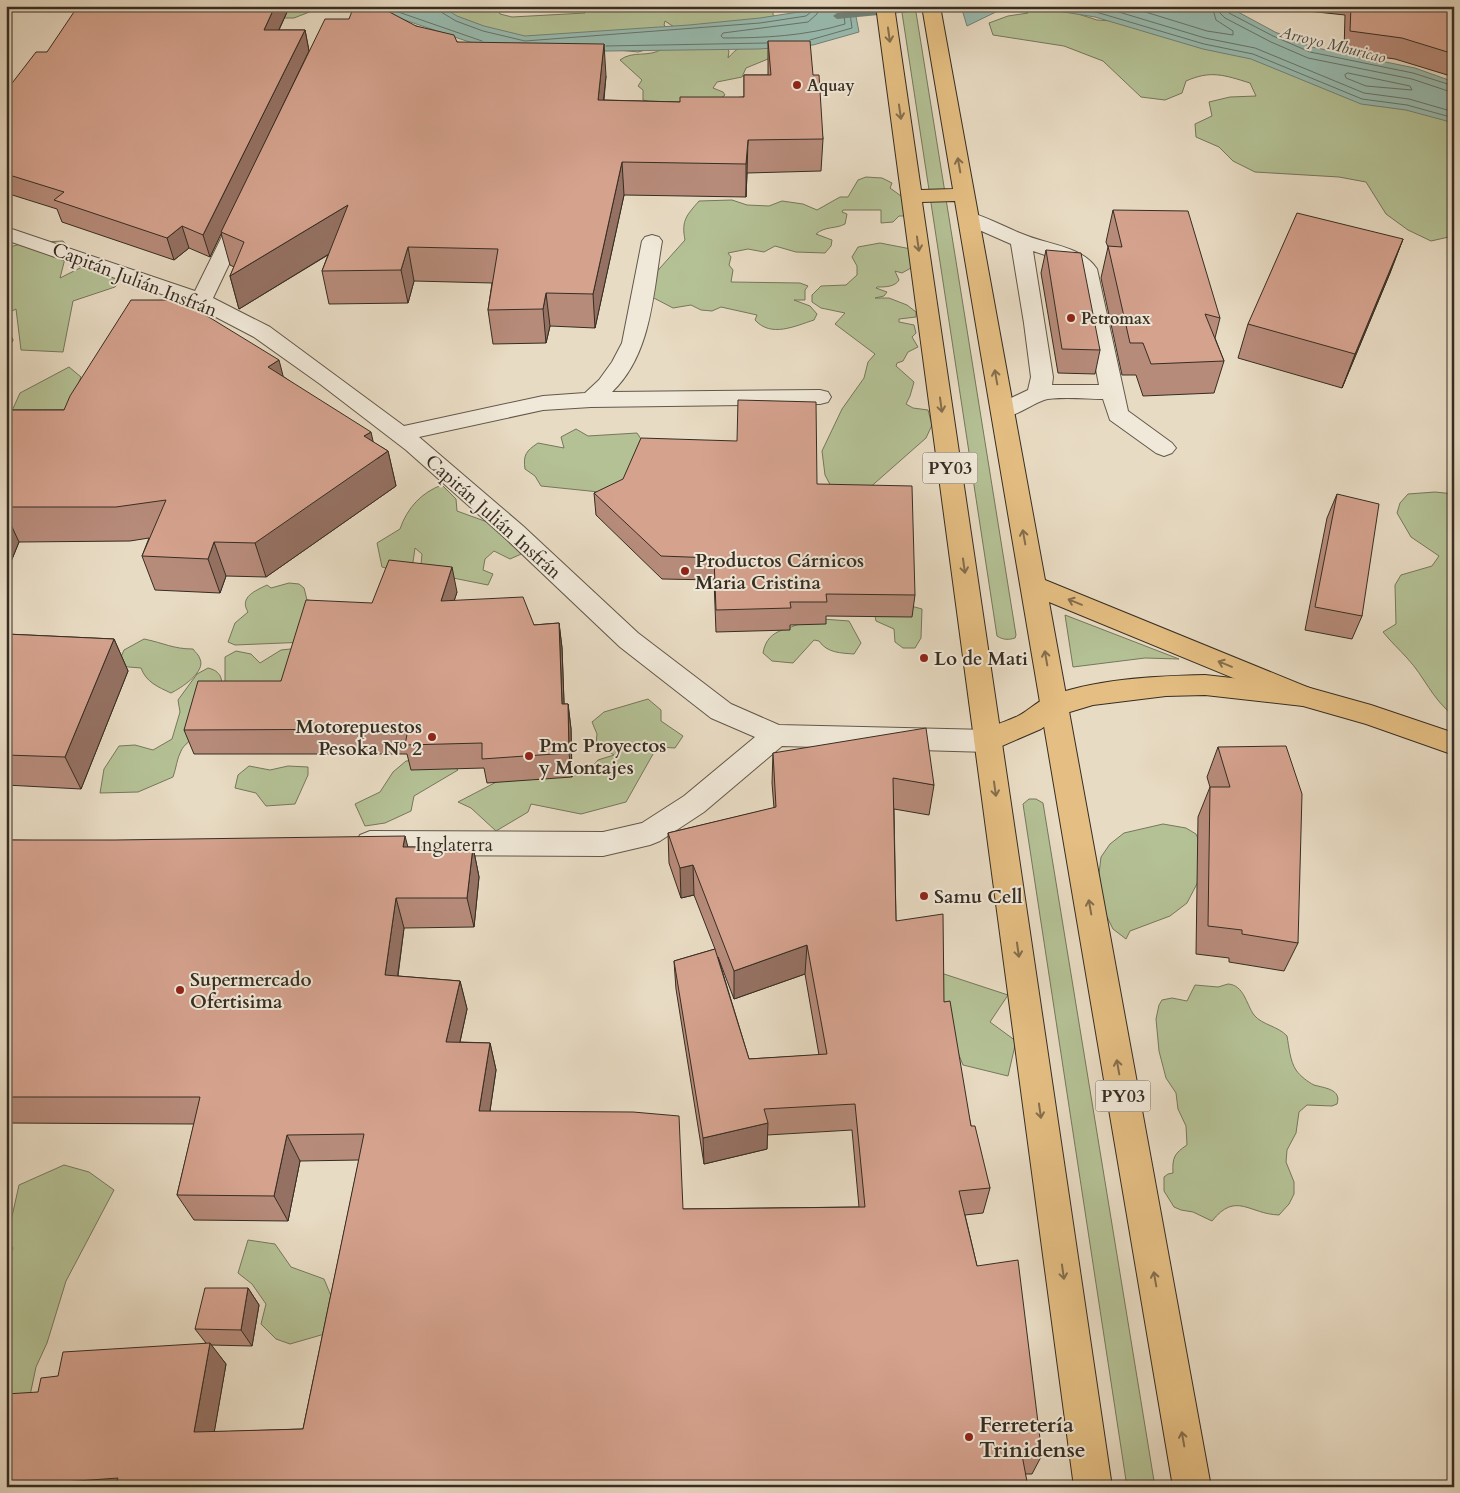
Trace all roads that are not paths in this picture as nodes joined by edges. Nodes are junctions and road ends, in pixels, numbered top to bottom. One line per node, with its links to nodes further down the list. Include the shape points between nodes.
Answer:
1 (885, 6): 4 (main road, PY03, one-way to 4)
2 (931, 6): 3 (main road, PY03, one-way to 2)
3 (964, 195): 4 (main road); 6 (main road, PY03)
4 (912, 196): 22 (main road, PY03, one-way to 22)
5 (248, 203): 10 (street)
6 (968, 218): 8 (street); 15 (main road, PY03, one-way to 6)
7 (6, 233): 10 (street, Capitán Julián Insfrán)
8 (1019, 240): 11 (street, via 1042,377); 12 (street, via 1066,256 1087,269)
9 (652, 241): 14 (street, via 633,343 607,385)
10 (201, 300): 16 (street, Capitán Julián Insfrán, via 262,332)
11 (1039, 392): 12 (street); 15 (street)
12 (1112, 392): 17 (street, via 1118,415)
13 (820, 396): 14 (street)
14 (591, 400): 16 (street, via 543,403)
15 (1002, 411): 18 (main road, PY03, one-way to 15)
16 (401, 434): 21 (street, Capitán Julián Insfrán, via 514,532 629,640 721,711)
17 (1164, 448)
18 (1033, 585): 19 (main road, one-way to 18); 20 (main road, PY03, one-way to 18)
19 (1302, 696): 20 (main road, via 1205,685 1166,686 1093,695); 23 (main road, via 1371,715)
20 (1054, 706): 22 (main road, via 1031,722); 26 (main road, PY03, one-way to 20)
21 (776, 735): 22 (street, Capitán Julián Insfrán); 24 (street, Inglaterra, via 694,804 650,833 604,844)
22 (988, 741): 25 (main road, PY03, one-way to 25)
23 (1454, 744)
24 (340, 843)
25 (1093, 1487)
26 (1192, 1487)

